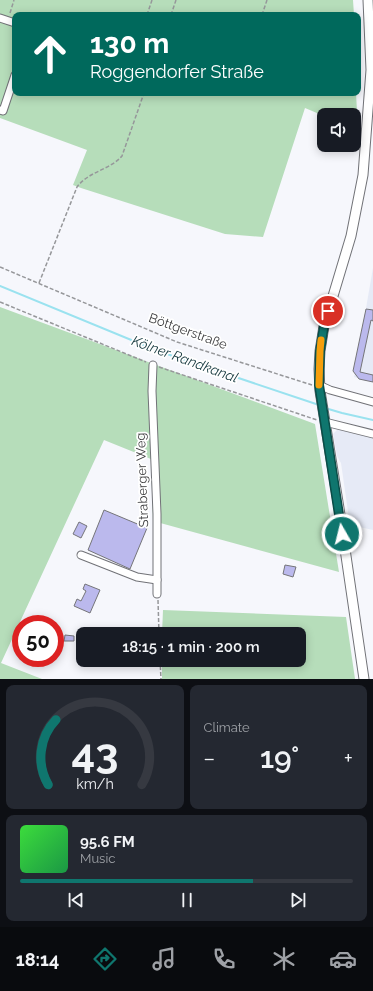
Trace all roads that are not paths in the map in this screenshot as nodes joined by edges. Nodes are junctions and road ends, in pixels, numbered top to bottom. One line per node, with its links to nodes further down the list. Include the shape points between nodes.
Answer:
1 (368, 0): 4 (main road)
2 (0, 18): 3 (lane)
3 (12, 22)
4 (371, 39): 8 (main road, via 363,175 351,236 324,326)
5 (12, 84): 6 (lane, via 3,111)
6 (0, 110)
7 (153, 365): 13 (lane, Straberger Weg)
8 (319, 388): 9 (lane); 10 (main road)
9 (373, 402)
10 (325, 420): 11 (lane); 15 (main road)
11 (373, 434)
12 (81, 555): 13 (lane, via 137,577)
13 (157, 580): 14 (lane, Straberger Weg)
14 (158, 594)
15 (364, 679)

